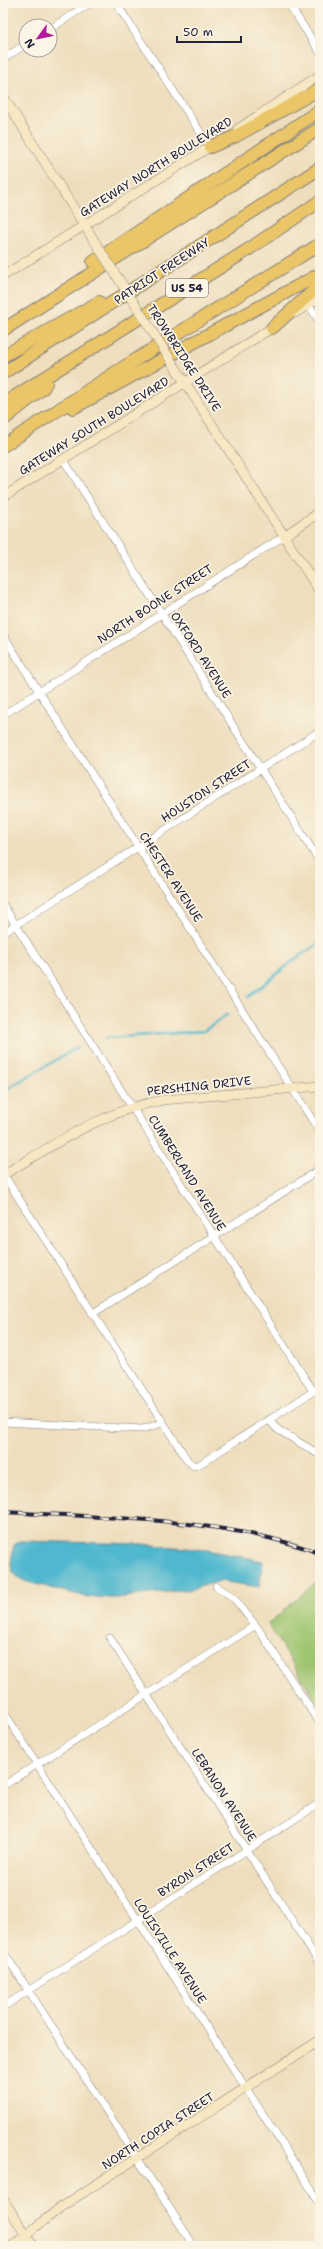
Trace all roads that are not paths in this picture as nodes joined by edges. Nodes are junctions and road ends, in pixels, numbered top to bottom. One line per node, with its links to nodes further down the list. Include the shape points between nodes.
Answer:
1 (90, 3): 4 (street)
2 (116, 3): 13 (street)
3 (288, 3): 6 (street)
4 (58, 24)
5 (18, 49): 7 (street)
6 (320, 52)
7 (3, 59)
8 (320, 75): 13 (main road, GATEWAY NORTH BOULEVARD)
9 (320, 89): 13 (highway, via 236,136)
10 (3, 96): 16 (main road, TROWBRIDGE DRIVE)
11 (320, 110): 21 (highway, via 82,270)
12 (320, 128): 21 (highway)
13 (210, 147): 16 (main road, GATEWAY NORTH BOULEVARD)
14 (320, 168): 17 (highway, PATRIOT FREEWAY / US 54)
15 (320, 202): 30 (highway, US 54)
16 (85, 226): 20 (main road, GATEWAY NORTH BOULEVARD); 31 (main road, TROWBRIDGE DRIVE, bridge)
17 (204, 243): 28 (highway, via 182,249 78,314); 29 (highway, PATRIOT FREEWAY / US 54)
18 (320, 244): 34 (highway, via 113,374)
19 (320, 274): 34 (highway)
20 (3, 276)
21 (73, 285): 27 (highway)
22 (320, 285): 26 (highway)
23 (320, 297): 24 (main road, GATEWAY SOUTH BOULEVARD)
24 (308, 304): 25 (street); 26 (main road, GATEWAY SOUTH BOULEVARD)
25 (320, 322)
26 (272, 328): 31 (main road, GATEWAY SOUTH BOULEVARD)
27 (3, 330)
28 (3, 356)
29 (3, 373)
30 (53, 373): 32 (highway, US 54); 33 (highway, via 42,388)
31 (185, 383): 35 (main road, GATEWAY SOUTH BOULEVARD); 38 (main road, TROWBRIDGE DRIVE)
32 (3, 404)
33 (3, 420)
34 (3, 448)
35 (63, 459): 36 (main road, GATEWAY SOUTH BOULEVARD); 40 (street, OXFORD AVENUE)
36 (3, 497)
37 (320, 512): 38 (main road, NORTH BOONE STREET)
38 (284, 536): 39 (main road, TROWBRIDGE DRIVE); 40 (street, NORTH BOONE STREET)
39 (320, 592)
40 (162, 614): 42 (street, NORTH BOONE STREET); 45 (street, OXFORD AVENUE)
41 (3, 635): 42 (street, CHESTER AVENUE)
42 (39, 692): 43 (street, NORTH BOONE STREET); 46 (street, CHESTER AVENUE)
43 (3, 715)
44 (320, 731): 45 (street, HOUSTON STREET)
45 (260, 769): 46 (street, HOUSTON STREET); 47 (street, OXFORD AVENUE)
46 (138, 847): 49 (street, HOUSTON STREET); 52 (street, CHESTER AVENUE)
47 (320, 862)
48 (3, 905): 49 (street, CUMBERLAND AVENUE)
49 (16, 925): 50 (street, HOUSTON STREET); 53 (street, CUMBERLAND AVENUE)
50 (3, 933)
51 (320, 1086): 52 (main road, PERSHING DRIVE)
52 (293, 1089): 53 (main road, PERSHING DRIVE, via 163,1100); 54 (street, CHESTER AVENUE)
53 (132, 1106): 56 (main road, PERSHING DRIVE, via 96,1120); 57 (street, CUMBERLAND AVENUE)
54 (320, 1132)
55 (320, 1169): 57 (street)
56 (3, 1175): 58 (street)
57 (214, 1236): 58 (street); 60 (street, CUMBERLAND AVENUE)
58 (92, 1314): 63 (street)
59 (320, 1387): 60 (street)
60 (313, 1391): 61 (street)
61 (269, 1420): 63 (street, via 194,1466); 64 (street, via 277,1429)
62 (3, 1422): 63 (street, via 142,1429)
63 (163, 1423)
64 (320, 1455)
65 (216, 1586): 66 (street, via 234,1598)
66 (254, 1626): 68 (street); 70 (street)
67 (110, 1638): 68 (street, LEBANON AVENUE)
68 (146, 1695): 71 (street); 74 (street, LEBANON AVENUE)
69 (3, 1711): 71 (street, LOUISVILLE AVENUE)
70 (320, 1724)
71 (37, 1764): 72 (street); 75 (street, LOUISVILLE AVENUE)
72 (3, 1786)
73 (320, 1803): 74 (street, BYRON STREET)
74 (246, 1851): 75 (street, BYRON STREET); 77 (street, LEBANON AVENUE)
75 (137, 1921): 78 (street, BYRON STREET); 81 (street, LOUISVILLE AVENUE)
76 (3, 1951): 78 (street)
77 (320, 1964)
78 (28, 1991): 79 (street, BYRON STREET); 82 (street)
79 (3, 2007)
80 (320, 2040): 81 (main road, NORTH COPIA STREET)
81 (246, 2088): 82 (main road, NORTH COPIA STREET); 84 (street, LOUISVILLE AVENUE)
82 (137, 2158): 85 (main road, NORTH COPIA STREET, via 61,2207); 88 (street)
83 (3, 2200): 85 (main road)
84 (320, 2203)
85 (26, 2234): 86 (main road, NORTH COPIA STREET); 87 (main road)
86 (12, 2246)
87 (33, 2246)
88 (194, 2246)

